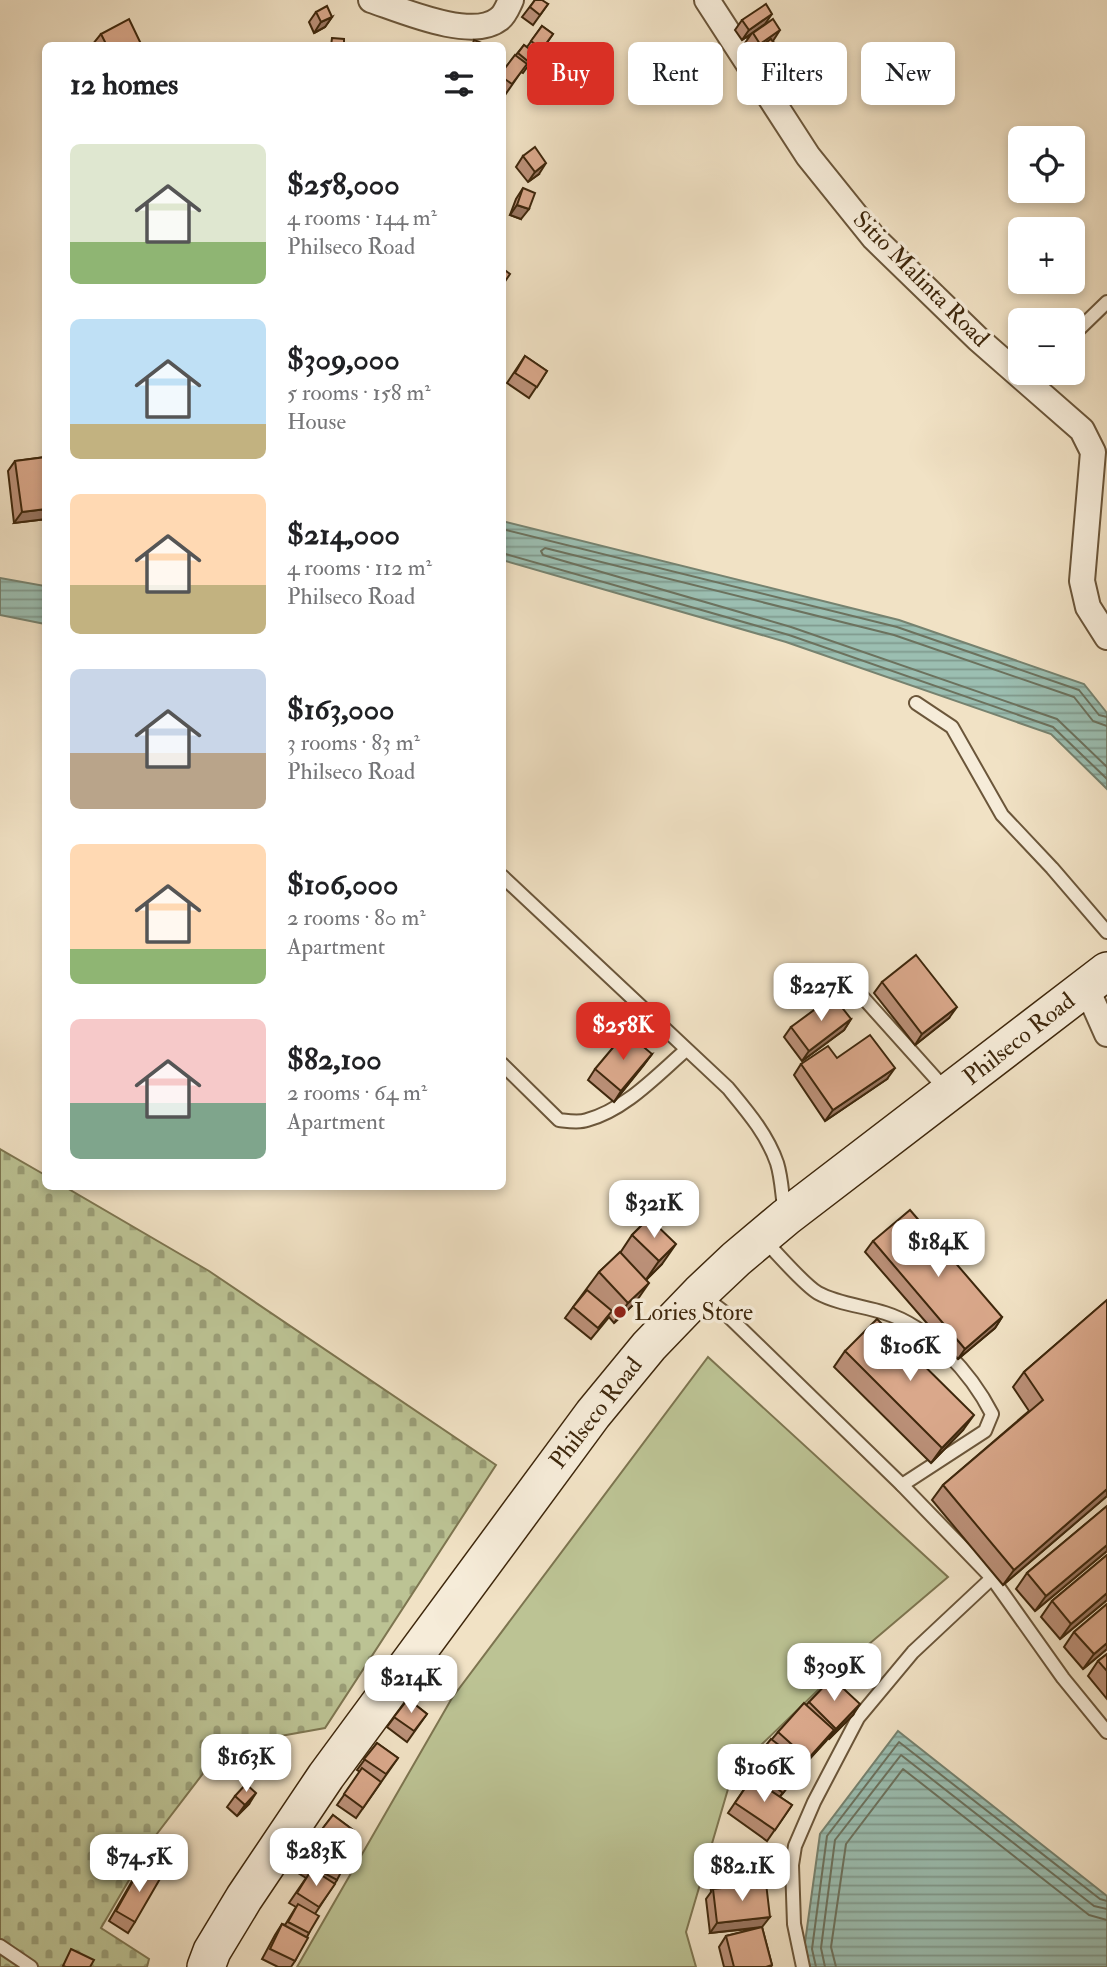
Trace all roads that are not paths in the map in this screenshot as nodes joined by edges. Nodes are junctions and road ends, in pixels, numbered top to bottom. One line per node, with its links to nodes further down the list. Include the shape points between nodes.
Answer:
1 (371, 0): 2 (street, via 472,27 501,18)
2 (511, 0)
3 (707, 0): 6 (street, Sitio Malinta Road, via 808,156 874,238 978,339)
4 (1107, 302): 5 (lane)
5 (1085, 323)
6 (1008, 361)
7 (1037, 385): 8 (street, Sitio Malinta Road, via 1082,430 1093,452 1082,582 1088,607)
8 (1107, 637)
9 (916, 703): 11 (lane, via 952,727 1002,815)
10 (506, 880): 15 (lane)
11 (1107, 932)
12 (1097, 979): 14 (street); 17 (street, Philseco Road)
13 (859, 993): 17 (lane)
14 (1107, 1034)
15 (686, 1050): 16 (lane, via 633,1096 585,1121 559,1120); 18 (lane, via 728,1088 767,1142 777,1164)
16 (506, 1068)
17 (948, 1093): 18 (street, Philseco Road)
18 (773, 1227): 19 (street, Philseco Road); 20 (lane, via 817,1292 911,1323 934,1340 981,1392 992,1414 985,1431)
19 (700, 1293): 20 (lane); 25 (street, Philseco Road, via 593,1415 366,1721 244,1898)
20 (902, 1485): 21 (lane)
21 (992, 1578): 22 (lane); 26 (lane, via 913,1652 859,1718 814,1802 792,1865 794,1924)
22 (1107, 1732)
23 (0, 1946): 24 (lane)
24 (31, 1967)
25 (206, 1967)
26 (803, 1967)

